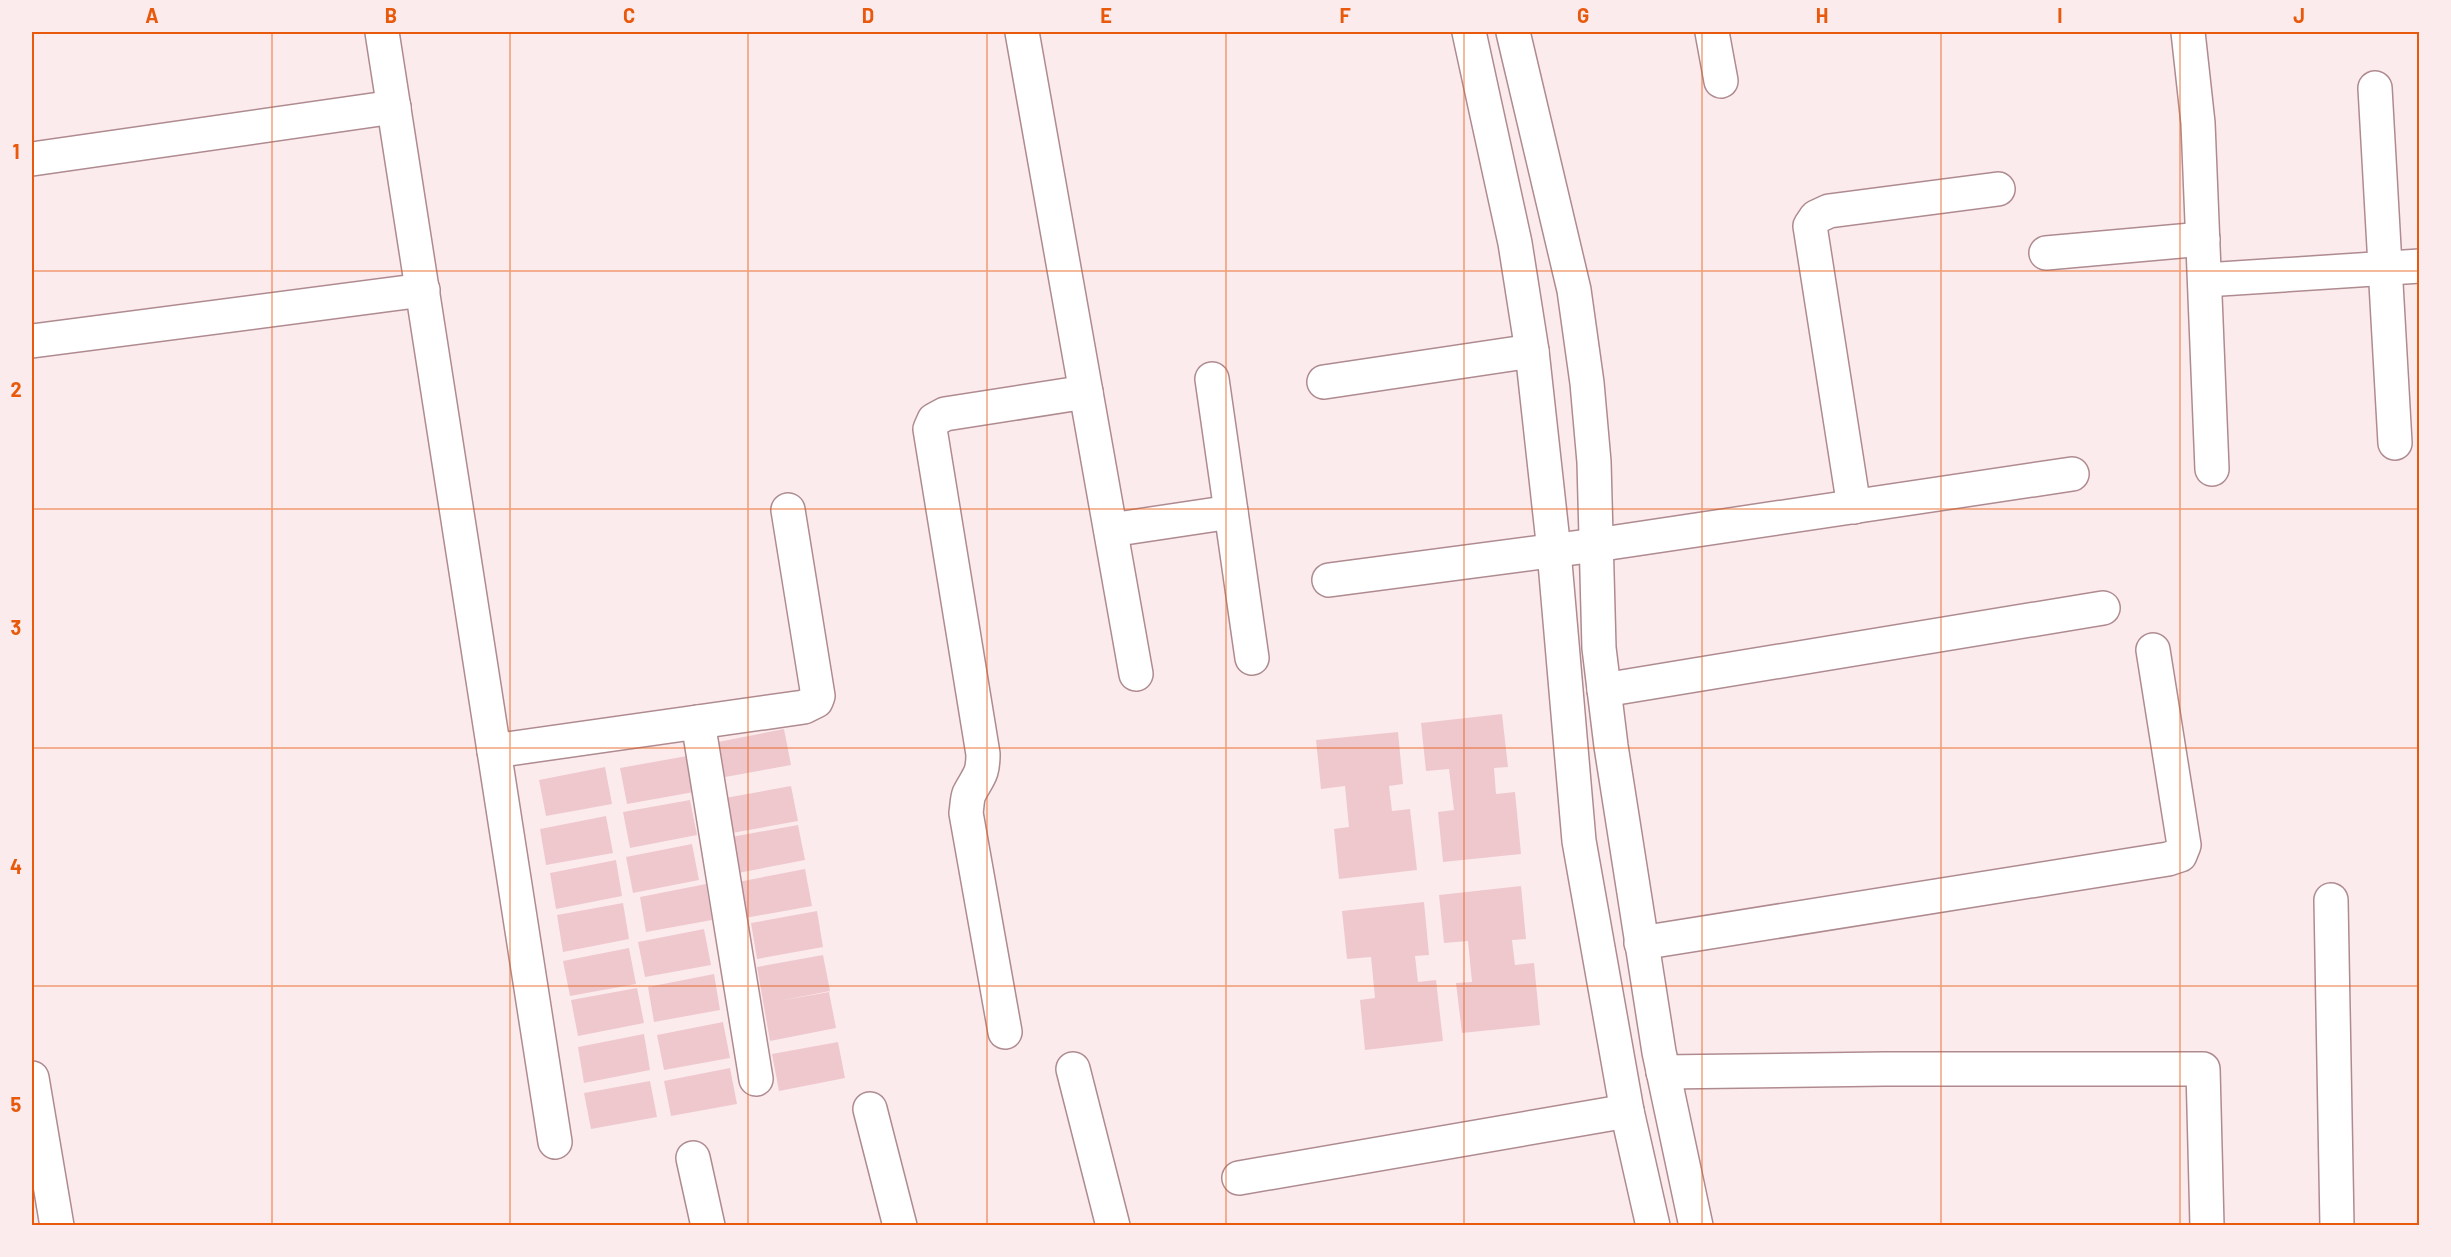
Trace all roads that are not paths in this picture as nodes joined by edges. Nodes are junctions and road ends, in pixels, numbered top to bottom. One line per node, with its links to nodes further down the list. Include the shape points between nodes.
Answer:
1 (382, 32): 9 (street)
2 (1022, 32): 22 (street)
3 (1469, 32): 19 (street, via 1515,243)
4 (1514, 32): 30 (street, via 1574,290 1593,451)
5 (1712, 32): 7 (street)
6 (2188, 32): 12 (street, via 2198,123)
7 (1720, 81)
8 (2375, 88): 15 (street)
9 (394, 107): 10 (street); 17 (street)
10 (32, 159)
11 (1998, 189): 26 (street, via 1829,212 1815,217 1810,226)
12 (2203, 239): 13 (street); 16 (street)
13 (2046, 253)
14 (2420, 266): 15 (street)
15 (2384, 268): 16 (street); 23 (street)
16 (2205, 280): 24 (street)
17 (423, 290): 18 (street); 39 (street)
18 (32, 340)
19 (1532, 351): 21 (street); 31 (street)
20 (1212, 379): 28 (street)
21 (1324, 382)
22 (1086, 392): 29 (street); 44 (street, via 945,414 934,420 930,429 983,754 983,768 969,795 966,813)
23 (2395, 443)
24 (2212, 469)
25 (2072, 474): 26 (street)
26 (1854, 507): 30 (street)
27 (788, 510): 38 (street, via 816,701)
28 (1231, 512): 29 (street); 35 (street)
29 (1110, 530): 36 (street)
30 (1596, 545): 31 (street); 37 (street)
31 (1554, 551): 32 (street); 41 (street)
32 (1329, 580)
33 (2103, 608): 37 (street)
34 (2153, 650): 43 (street, via 2184,845 2180,855)
35 (1252, 658)
36 (1136, 674)
37 (1604, 690): 40 (street)
38 (698, 722): 39 (street); 48 (street)
39 (494, 751): 52 (street)
40 (1626, 833): 41 (street); 43 (street)
41 (1579, 841): 50 (street)
42 (2331, 900): 62 (street)
43 (1641, 943): 46 (street)
44 (1005, 1032)
45 (1072, 1069): 58 (street)
46 (1663, 1072): 60 (street); 61 (street, via 2203,1069)
47 (32, 1078): 51 (street)
48 (756, 1079)
49 (870, 1109): 57 (street)
50 (1627, 1111): 54 (street); 59 (street)
51 (36, 1121): 55 (street)
52 (555, 1142)
53 (693, 1158): 56 (street)
54 (1239, 1178)
55 (57, 1226)
56 (708, 1226)
57 (900, 1226)
58 (1113, 1226)
59 (1653, 1226)
60 (1696, 1226)
61 (2207, 1226)
62 (2337, 1226)

